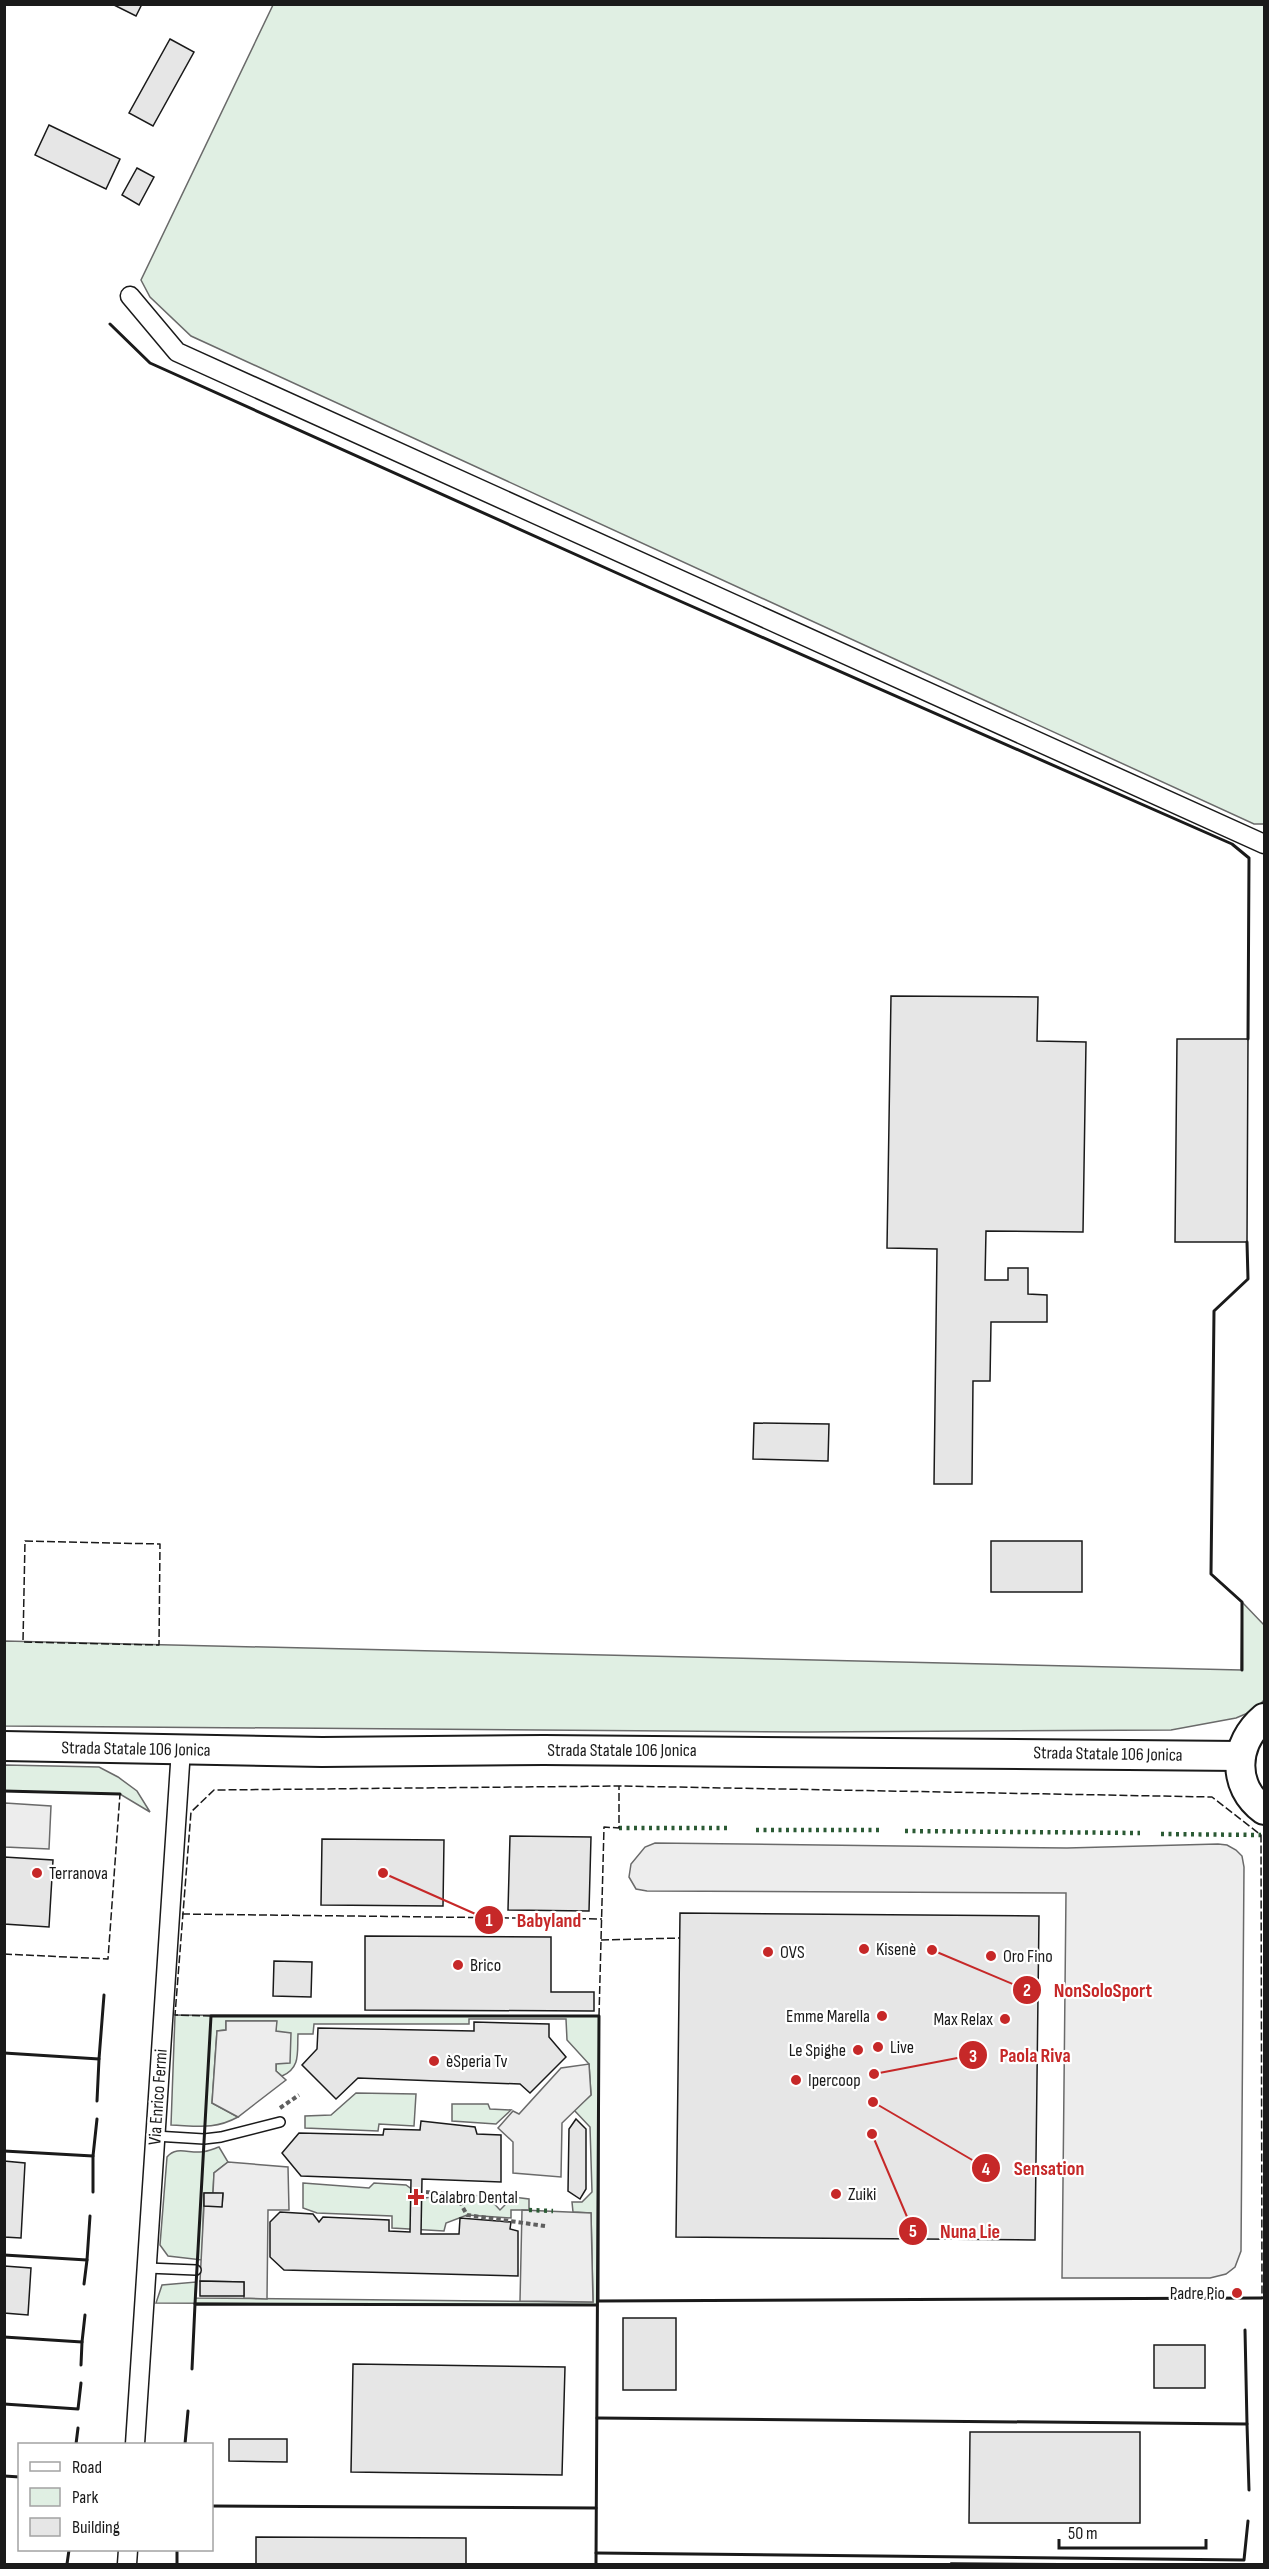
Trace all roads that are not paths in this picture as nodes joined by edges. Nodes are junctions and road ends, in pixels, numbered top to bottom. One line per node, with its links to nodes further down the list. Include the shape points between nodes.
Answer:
1 (130, 296): 2 (street, via 177,352)
2 (1264, 844)
3 (1264, 1718): 6 (main road, via 1250,1731)
4 (4, 1746): 5 (main road, Strada Statale 106 Jonica)
5 (181, 1749): 6 (main road, Strada Statale 106 Jonica); 9 (street, Via Enrico Fermi)
6 (1240, 1756): 7 (main road, via 1242,1782)
7 (1264, 1810)
8 (280, 2122): 9 (lane, via 204,2139)
9 (155, 2136): 10 (street, Via Enrico Fermi)
10 (147, 2268): 11 (lane); 12 (street, Via Enrico Fermi)
11 (196, 2270)
12 (135, 2443)

